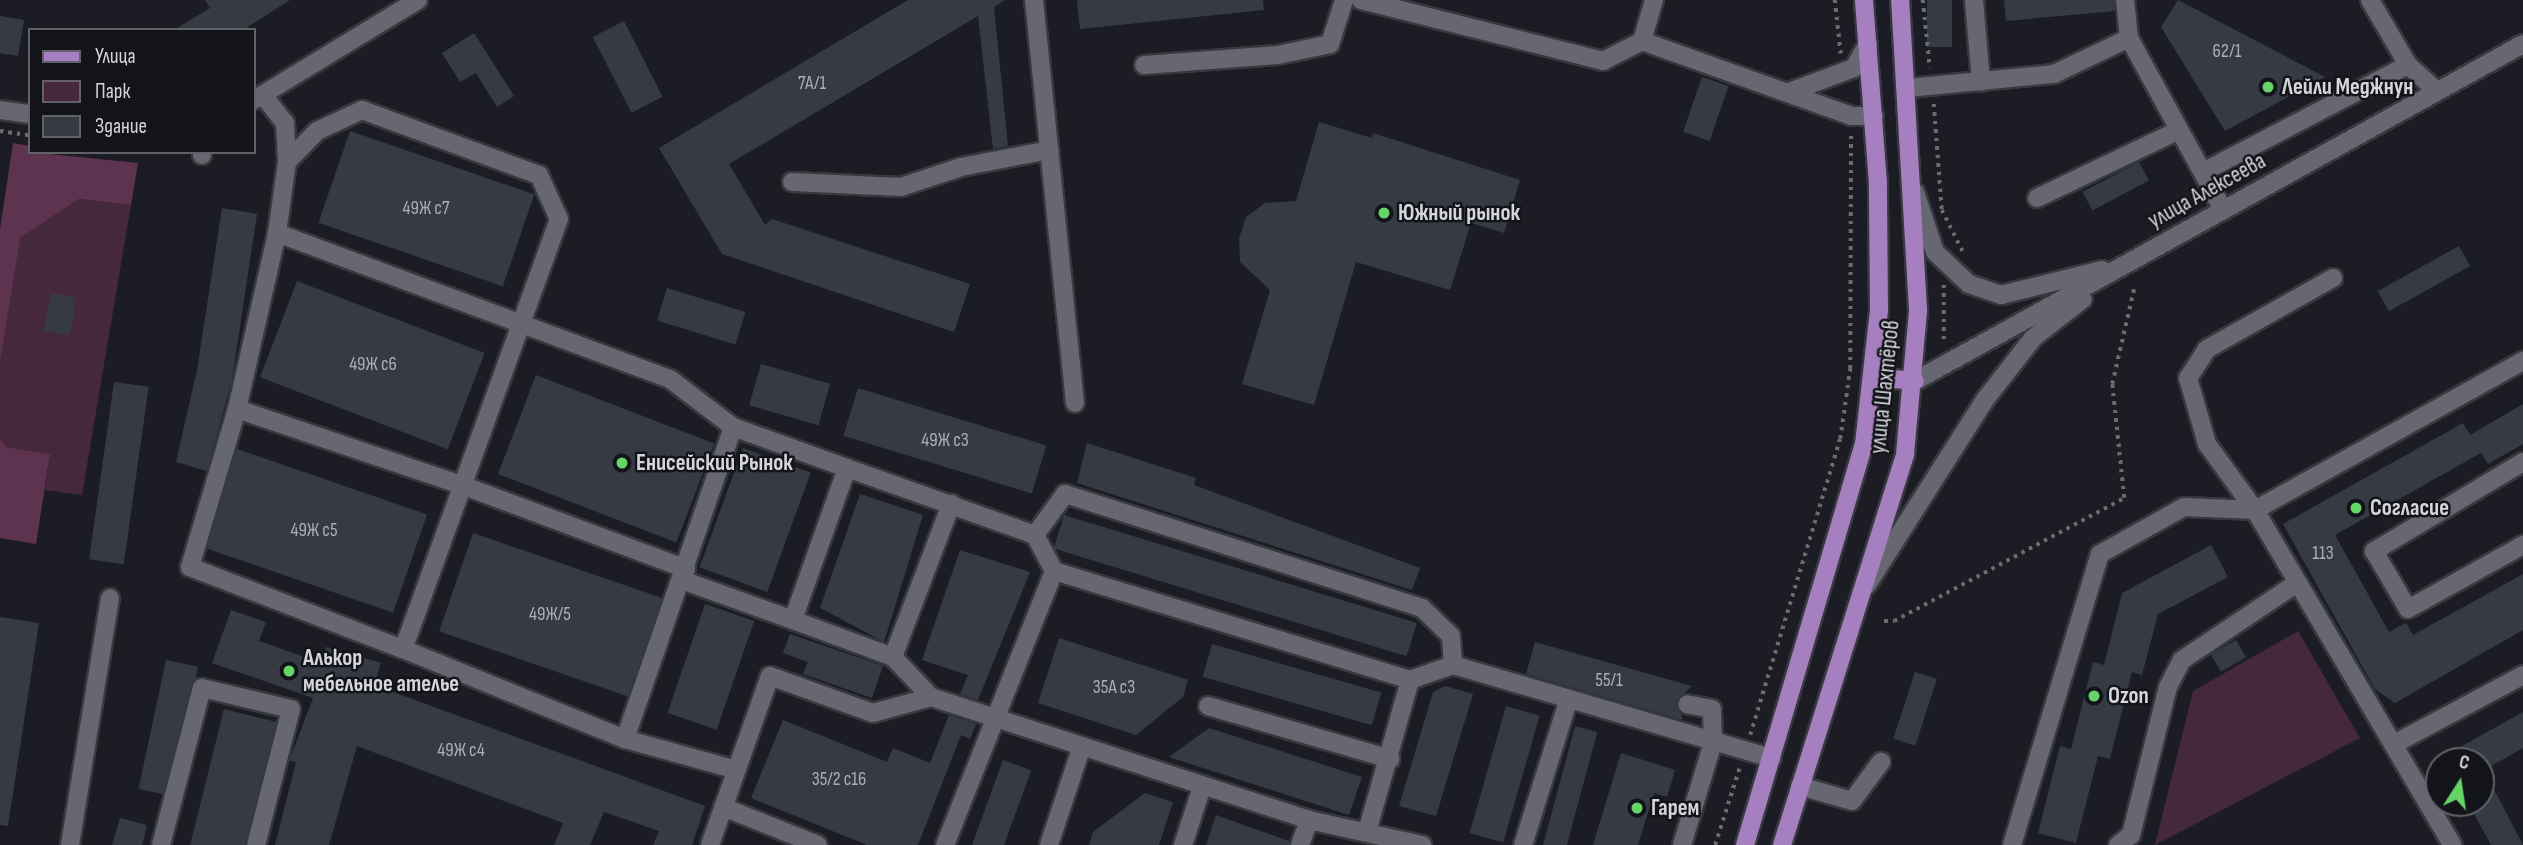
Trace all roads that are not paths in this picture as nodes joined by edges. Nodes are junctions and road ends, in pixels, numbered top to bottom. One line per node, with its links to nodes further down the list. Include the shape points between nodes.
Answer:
1 (418, 0): 21 (street)
2 (1034, 0): 26 (street)
3 (1344, 0): 15 (street, via 1329,44 1279,55)
4 (1361, 0): 12 (street, via 1603,61)
5 (1654, 0): 12 (street)
6 (1864, 0): 13 (main road, улица Шахтёров)
7 (1900, 0): 18 (main road, улица Шахтёров)
8 (1974, 0): 17 (street)
9 (2125, 0): 11 (street)
10 (2370, 0): 16 (street)
11 (2129, 38): 17 (street, via 2054,74); 25 (street)
12 (1642, 41): 19 (street)
13 (1868, 44): 19 (street, via 1854,68); 24 (main road, улица Шахтёров)
14 (2523, 44): 20 (street, улица Алексеева)
15 (1144, 65)
16 (2408, 65): 20 (street); 28 (street)
17 (1981, 82): 18 (street)
18 (1908, 88): 30 (main road, улица Шахтёров)
19 (1792, 91): 24 (street, via 1851,116)
20 (2437, 92): 32 (street, улица Алексеева)
21 (258, 97): 27 (street, via 285,123)
22 (0, 110): 23 (street)
23 (28, 114)
24 (1874, 116): 38 (main road, улица Шахтёров, via 1879,310)
25 (2179, 130): 28 (street); 31 (street)
26 (1049, 150): 29 (street, via 961,167 901,187); 40 (street)
27 (286, 162): 33 (street); 36 (street, via 317,131 362,110 539,175 559,219)
28 (2203, 172): 32 (street)
29 (792, 182)
30 (1915, 192): 34 (street, via 1935,252 1969,284 2000,295); 39 (main road, улица Шахтёров)
31 (2037, 198)
32 (2223, 210): 34 (street, улица Алексеева)
33 (276, 233): 36 (street); 41 (street)
34 (2129, 263): 39 (street, улица Алексеева); 53 (street, via 2033,338 1939,465)
35 (2333, 278): 47 (street, via 2207,349 2188,378 2207,444)
36 (518, 323): 42 (street, via 670,379); 45 (street)
37 (2523, 361): 47 (street)
38 (1873, 377): 39 (main road); 71 (main road, улица Шахтёров, via 1864,444)
39 (1915, 381): 53 (main road, улица Шахтёров, via 1905,454)
40 (1075, 403)
41 (237, 409): 45 (street); 56 (street, via 190,567)
42 (733, 427): 44 (street); 51 (street)
43 (2523, 462): 49 (street, via 2374,551 2408,610)
44 (847, 468): 46 (street); 55 (street)
45 (459, 484): 51 (street); 56 (street)
46 (951, 504): 48 (street); 57 (street)
47 (2255, 510): 52 (street); 93 (street, via 2184,507 2100,554)
48 (1035, 535): 50 (street); 58 (street, via 1065,494 1422,608 1451,636)
49 (2523, 545)
50 (1054, 571): 60 (street); 65 (street)
51 (684, 574): 55 (street); 66 (street)
52 (2297, 583): 68 (street); 94 (street, via 2182,660 2168,687 2131,835)
53 (1864, 591): 74 (main road, улица Шахтёров)
54 (110, 598): 79 (street)
55 (793, 620): 57 (street)
56 (403, 649): 66 (street)
57 (893, 657): 61 (street)
58 (1453, 665): 60 (street); 62 (street)
59 (2523, 675): 68 (street)
60 (1410, 680): 70 (street)
61 (931, 697): 65 (street); 73 (street, via 873,713 769,676)
62 (1568, 701): 67 (street); 89 (street)
63 (1687, 704): 67 (street, via 1712,709)
64 (1208, 706): 70 (street)
65 (995, 718): 69 (street); 84 (street)
66 (625, 739): 73 (street)
67 (1713, 742): 71 (street); 90 (street)
68 (2394, 744): 95 (street)
69 (1081, 749): 75 (street); 85 (street)
70 (1390, 758): 78 (street)
71 (1772, 758): 91 (main road, улица Шахтёров)
72 (1881, 762): 74 (street, via 1852,801)
73 (733, 769): 76 (street)
74 (1800, 786): 92 (main road, улица Шахтёров)
75 (1202, 787): 77 (street); 86 (street)
76 (723, 807): 82 (street); 83 (street)
77 (1309, 820): 78 (street); 87 (street)
78 (1367, 832): 88 (street)
79 (71, 845)
80 (161, 845): 81 (street, via 202,688 291,709)
81 (256, 845)
82 (710, 845)
83 (818, 845)
84 (945, 845)
85 (1049, 845)
86 (1183, 845)
87 (1300, 845)
88 (1422, 845)
89 (1523, 845)
90 (1682, 845)
91 (1745, 845)
92 (1782, 845)
93 (2012, 845)
94 (2118, 845)
95 (2452, 845)

